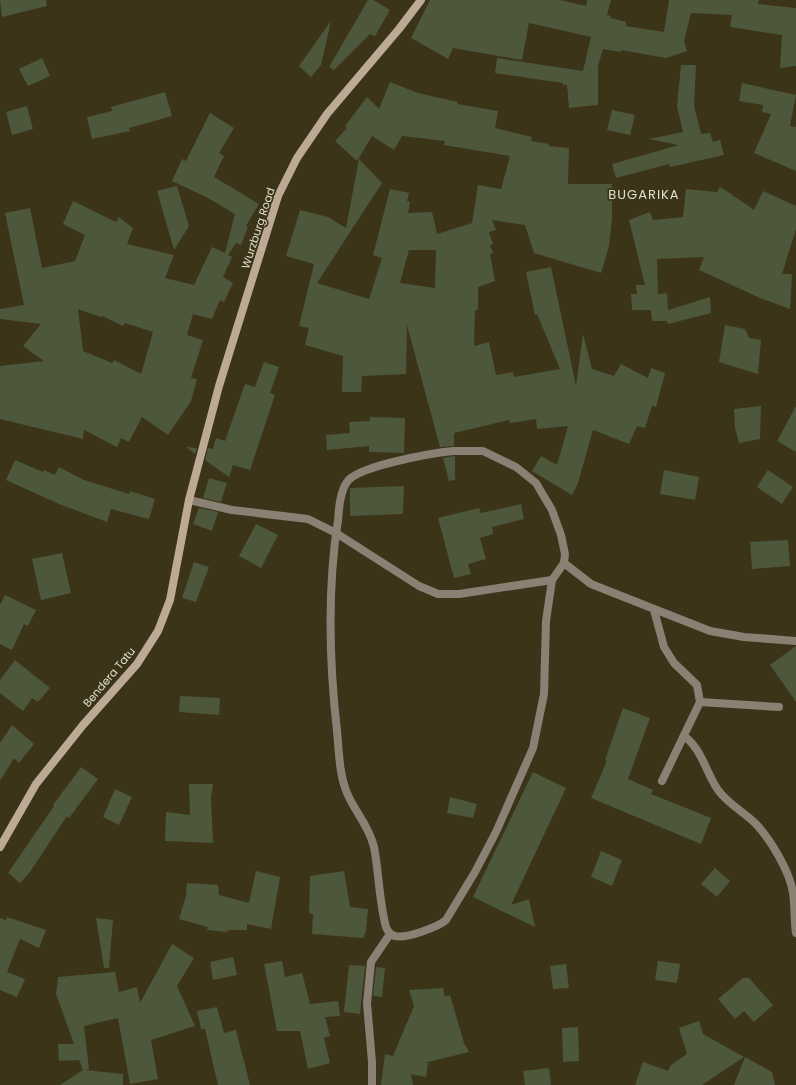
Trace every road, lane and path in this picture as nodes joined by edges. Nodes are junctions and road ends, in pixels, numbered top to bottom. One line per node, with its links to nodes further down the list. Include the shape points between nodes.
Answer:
1 (421, 0): 2 (main road, Wurzburg Road, via 327,114 297,158 278,196 219,386)
2 (189, 500): 3 (street, via 232,510 308,519); 12 (main road, Bendera Tatu, via 170,600 158,631 137,664 83,725 36,784)
3 (336, 533): 4 (street, via 340,501 347,482 356,474 420,454 483,451 516,466 536,483 552,510 561,535); 5 (street, via 419,586 438,594 459,594); 14 (street, via 330,613 330,662 339,749 347,793 371,835 385,924)
4 (564, 563): 5 (street); 6 (street, via 591,584)
5 (552, 580): 14 (street, via 546,621 544,694 533,748 499,825 446,920 430,930 397,937)
6 (654, 610): 7 (street, via 710,631 744,637); 8 (street, via 664,647 674,662 697,685)
7 (796, 641)
8 (700, 702): 9 (street); 10 (street)
9 (780, 707)
10 (684, 736): 11 (street); 13 (street, via 691,741 722,796 756,825 773,846 793,892)
11 (662, 781)
12 (0, 847)
13 (796, 933)
14 (390, 934): 15 (street, via 371,962 368,1003)
15 (372, 1085)

